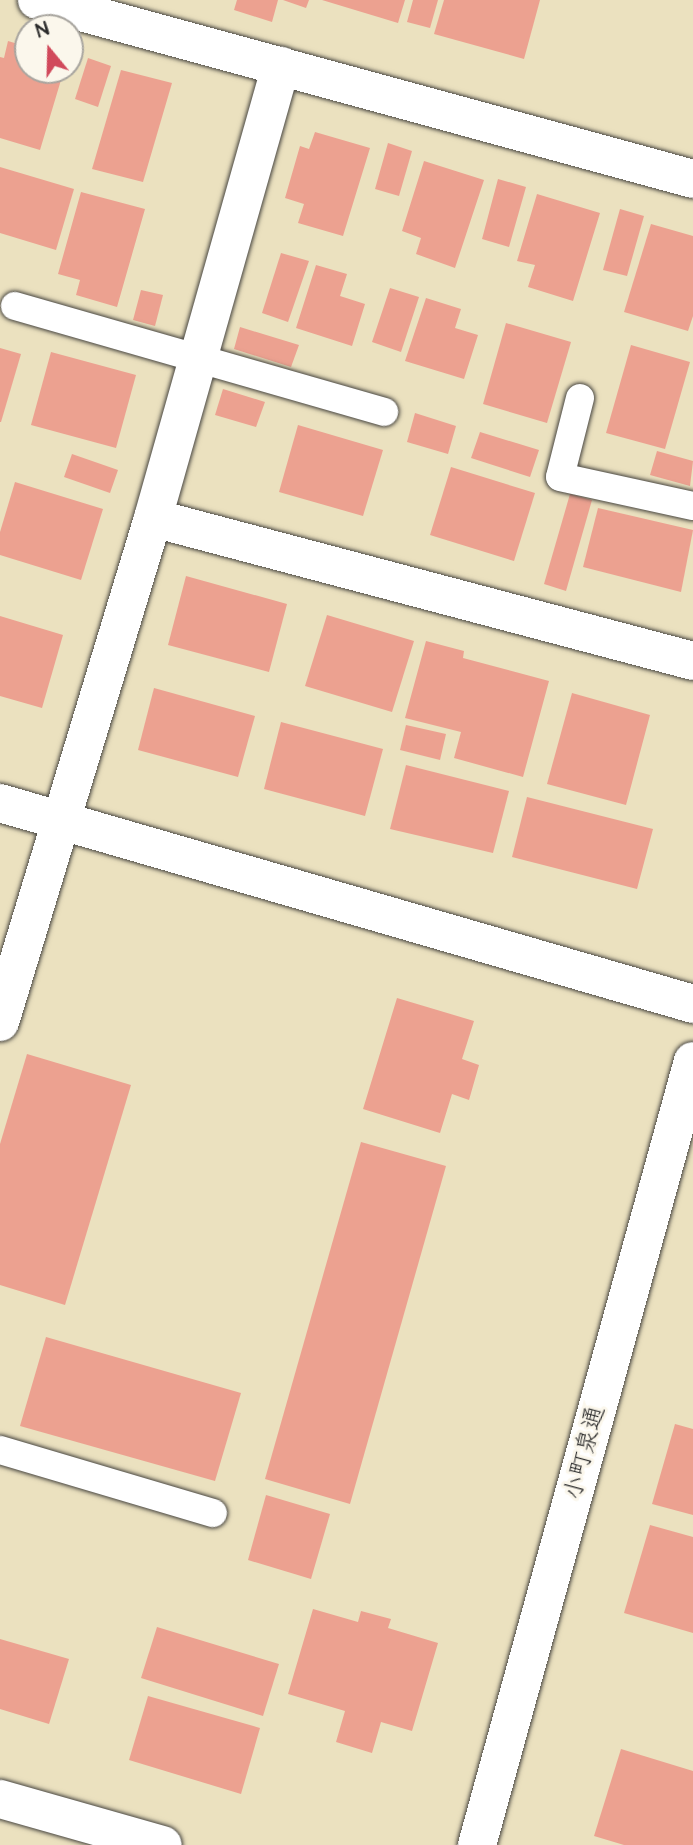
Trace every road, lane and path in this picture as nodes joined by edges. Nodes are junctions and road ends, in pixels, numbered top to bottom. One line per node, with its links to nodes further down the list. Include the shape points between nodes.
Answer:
1 (37, 0): 2 (street)
2 (281, 66): 3 (street); 5 (street)
3 (693, 178)
4 (15, 306): 5 (lane)
5 (198, 358): 7 (lane); 9 (street)
6 (580, 398): 8 (lane, via 560,477)
7 (384, 412)
8 (693, 506)
9 (153, 518): 10 (street); 12 (street)
10 (693, 661)
11 (0, 803): 12 (street)
12 (62, 820): 13 (street); 14 (street)
13 (693, 1004)
14 (0, 1022)
15 (693, 1062): 20 (street, 小町泉通)
16 (0, 1450): 17 (lane)
17 (213, 1513)
18 (0, 1799): 19 (street)
19 (163, 1845)
20 (477, 1845)

